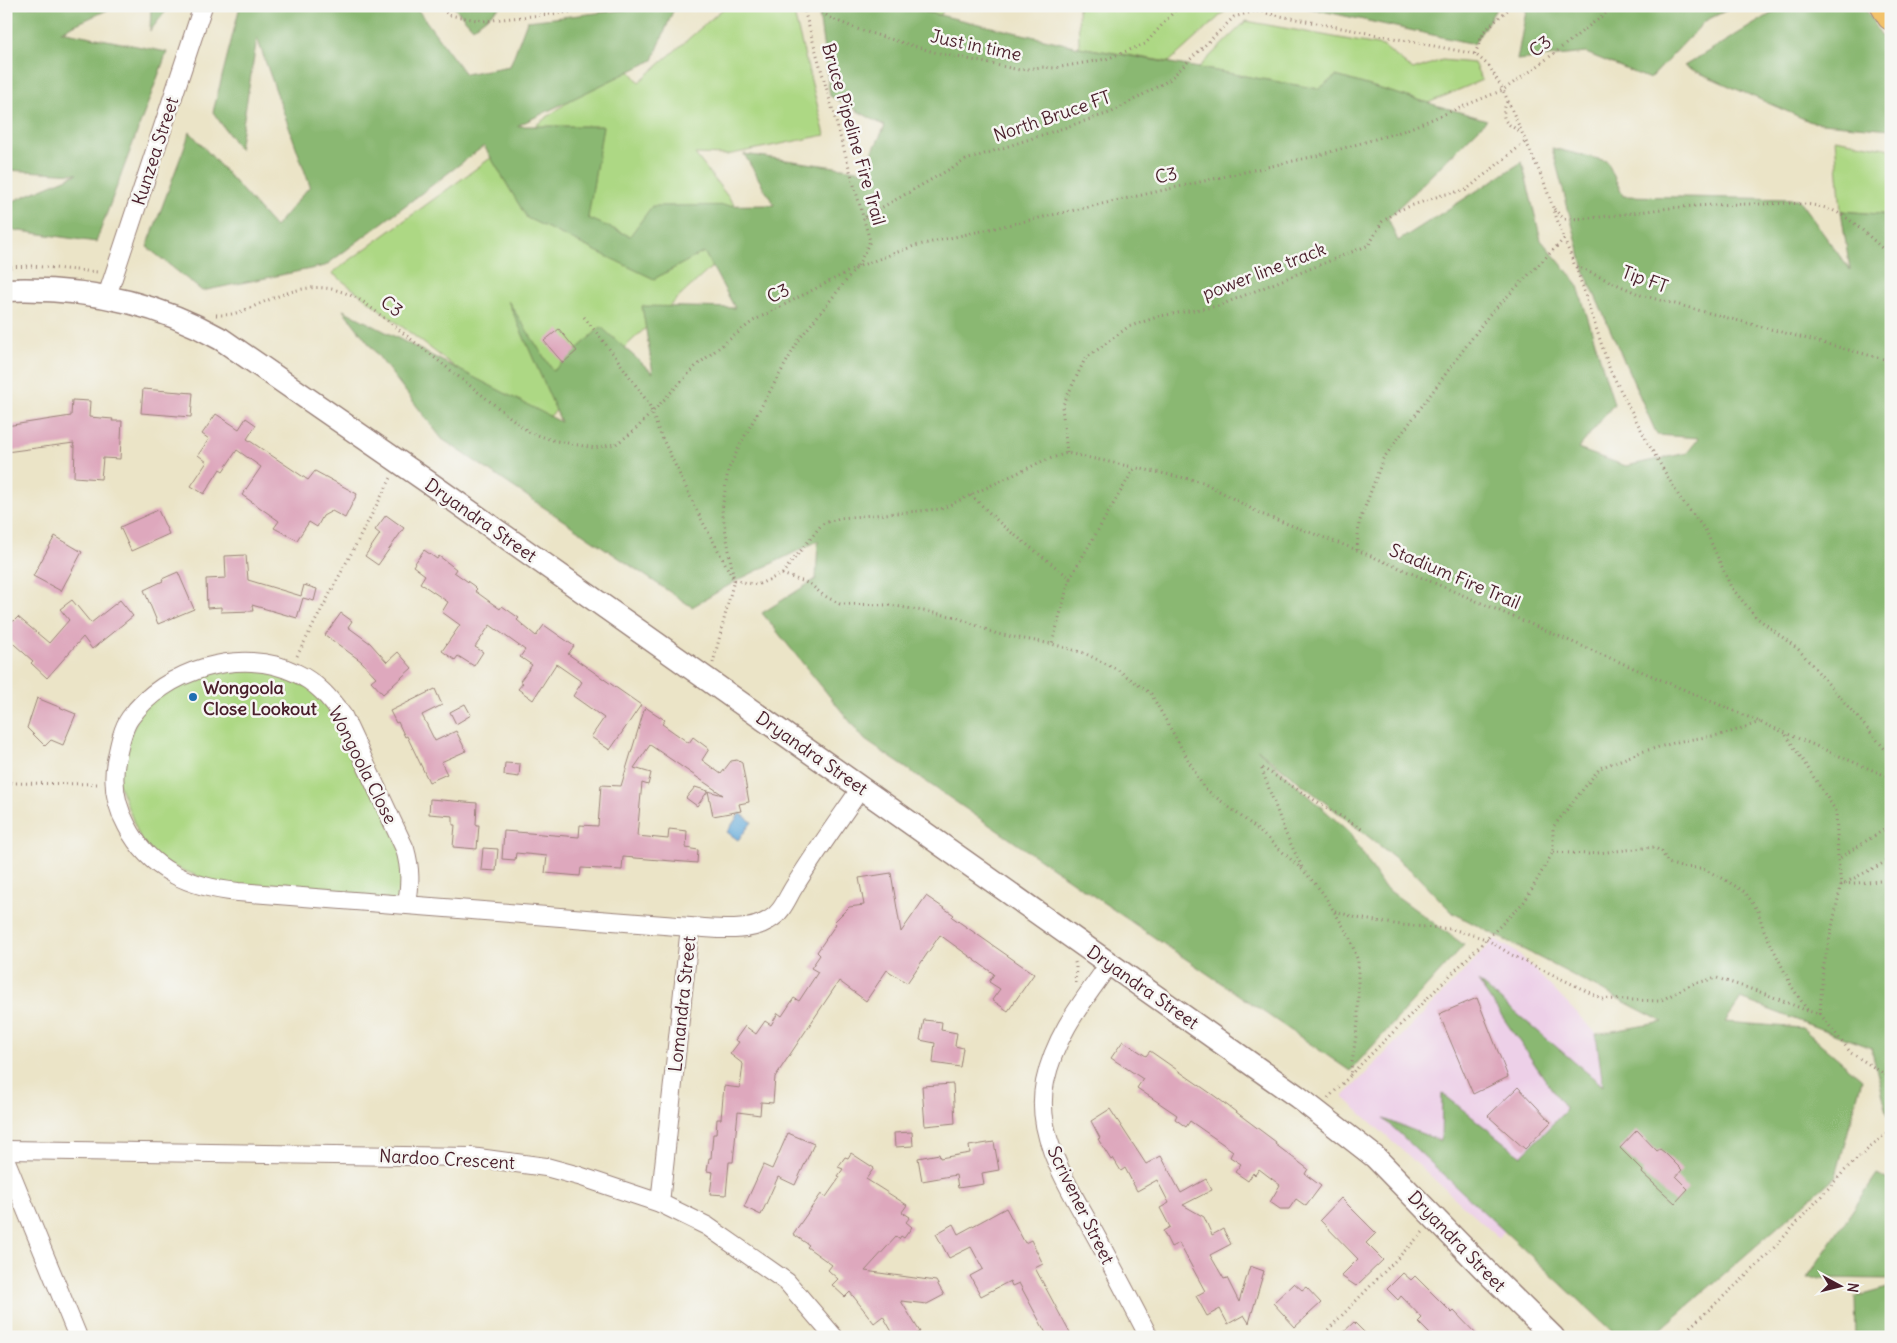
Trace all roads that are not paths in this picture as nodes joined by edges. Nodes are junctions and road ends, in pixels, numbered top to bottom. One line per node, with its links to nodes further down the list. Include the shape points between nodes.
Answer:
1 (203, 6): 5 (street, Kunzea Street)
2 (1885, 6): 3 (highway)
3 (1891, 16)
4 (6, 290): 5 (street, Dryandra Street, via 36,289)
5 (107, 296): 6 (street, Dryandra Street, via 194,324 221,339)
6 (861, 788): 8 (street, Lomandra Street, via 783,906 770,920 753,926); 9 (street, Dryandra Street)
7 (407, 905): 7 (street, Wongoola Close, via 410,868 405,849 343,716 315,685 276,665 230,663 189,672 169,682 146,699 129,719 119,745 114,772 116,798 134,840 163,869 182,879 219,890); 8 (street, Wongoola Close)
8 (690, 927): 12 (street, Lomandra Street)
9 (1110, 964): 15 (street, Scrivener Street, via 1064,1028 1044,1083 1043,1112 1050,1145 1062,1174); 16 (street, Dryandra Street, via 1317,1111 1375,1157)
10 (6, 1150): 12 (street, Nardoo Crescent, via 471,1157 546,1167)
11 (6, 1160): 13 (street)
12 (660, 1203): 14 (street, Nardoo Crescent, via 706,1226 787,1282)
13 (78, 1337)
14 (834, 1337)
15 (1149, 1337)
16 (1553, 1337)

